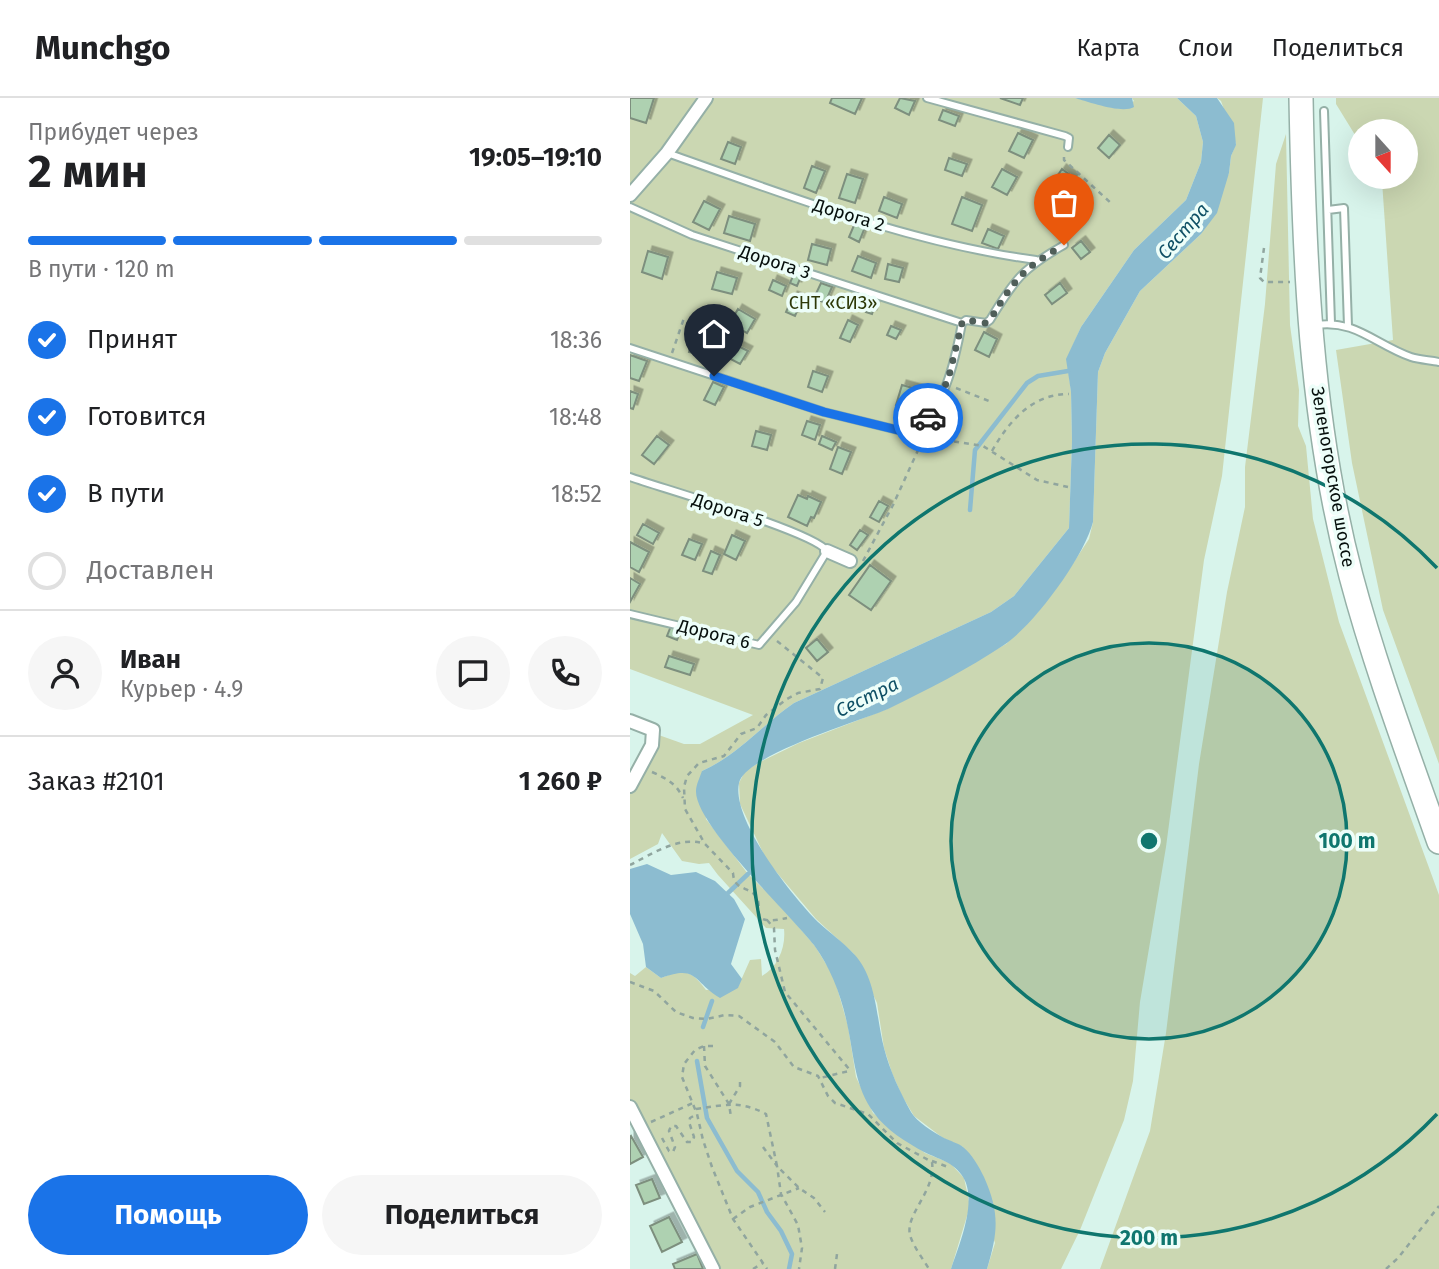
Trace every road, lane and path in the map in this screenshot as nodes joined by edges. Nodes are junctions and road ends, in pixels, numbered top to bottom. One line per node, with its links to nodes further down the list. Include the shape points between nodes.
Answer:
1 (706, 98): 6 (street)
2 (927, 98): 5 (lane, via 1065,136)
3 (1301, 98): 14 (highway, Зеленогорское шоссе)
4 (1324, 111): 10 (lane)
5 (1068, 147): 8 (path, via 1064,160)
6 (667, 153): 7 (street); 13 (lane, Дорога 2, via 833,211 987,254)
7 (630, 195)
8 (1112, 204)
9 (630, 207): 16 (lane, Дорога 3, via 692,235)
10 (1328, 210): 17 (lane); 18 (lane, via 1344,208)
11 (1064, 245): 13 (lane)
12 (1264, 248): 14 (path, via 1260,278 1264,282)
13 (1036, 260): 16 (lane, via 1011,285 990,320)
14 (1307, 281): 17 (highway, Зеленогорское шоссе)
15 (684, 318): 20 (path)
16 (962, 323): 22 (lane)
17 (1321, 324): 18 (lane); 38 (highway, Зеленогорское шоссе, via 1322,435 1350,575)
18 (1348, 326): 21 (lane, via 1411,357)
19 (630, 348): 20 (lane)
20 (668, 362): 26 (lane, via 824,412)
21 (1439, 362)
22 (947, 384): 24 (path); 26 (lane, via 925,425)
23 (1069, 394): 27 (path, via 1035,400)
24 (989, 401)
25 (924, 433): 27 (path)
26 (914, 434): 31 (path, via 926,437)
27 (992, 451): 29 (path, via 1037,480)
28 (630, 477): 30 (lane, Дорога 5, via 794,531)
29 (1068, 487)
30 (825, 548): 31 (street); 33 (lane, Дорога 6, via 796,603)
31 (855, 563)
32 (630, 614): 33 (lane, Дорога 6, via 756,645)
33 (769, 634): 37 (path, via 823,678 820,689 787,699 757,728 741,734 723,756 699,763 687,776)
34 (630, 721): 36 (street, via 653,730 652,745)
35 (659, 775): 37 (path, via 677,786)
36 (630, 786)
37 (684, 802): 39 (path)
38 (1439, 842)
39 (705, 844): 40 (path, via 691,842 657,850); 42 (path, via 731,870 739,888 755,895 757,910)
40 (630, 865)
41 (787, 918): 42 (path)
42 (767, 920): 47 (path, via 774,928 785,992 849,1069)
43 (630, 982): 47 (path, via 654,991 676,1012 693,1018 740,1016 775,1042 794,1067)
44 (704, 1046): 45 (path); 48 (path, via 684,1063 682,1077); 49 (path, via 705,1066)
45 (713, 1046)
46 (740, 1078): 49 (path)
47 (820, 1078): 56 (path, via 835,1103 868,1114 897,1143)
48 (693, 1103): 51 (path); 54 (path)
49 (729, 1104): 51 (path); 53 (path); 57 (path, via 766,1114)
50 (630, 1107): 54 (street)
51 (695, 1109): 52 (path)
52 (697, 1114): 54 (path, via 688,1122 692,1142 671,1126 673,1152 659,1134); 63 (path)
53 (730, 1117)
54 (642, 1131): 66 (street)
55 (763, 1147): 57 (path)
56 (929, 1160): 58 (path); 71 (path, via 931,1182 910,1224 910,1235)
57 (777, 1166): 59 (path); 60 (path)
58 (947, 1167)
59 (799, 1188): 60 (path); 62 (path)
60 (781, 1194): 63 (path); 69 (path, via 798,1225)
61 (1439, 1206): 72 (path)
62 (825, 1212)
63 (733, 1219): 65 (path)
64 (837, 1254): 70 (path)
65 (763, 1263): 67 (path); 68 (path)
66 (713, 1269)
67 (753, 1269)
68 (768, 1269)
69 (799, 1269)
70 (835, 1269)
71 (929, 1269)
72 (1386, 1269)

